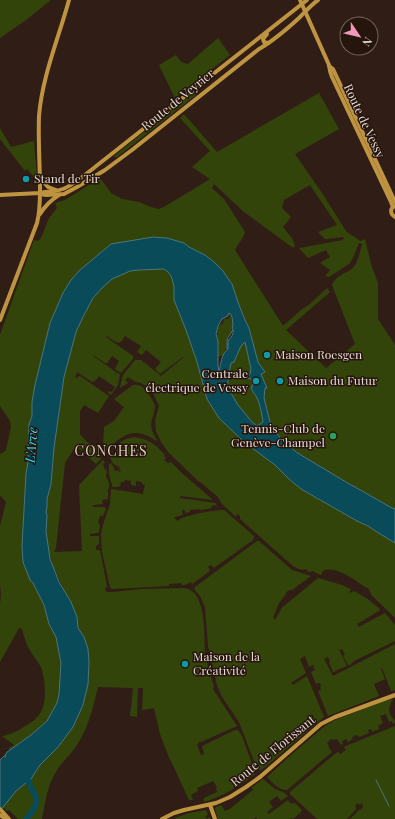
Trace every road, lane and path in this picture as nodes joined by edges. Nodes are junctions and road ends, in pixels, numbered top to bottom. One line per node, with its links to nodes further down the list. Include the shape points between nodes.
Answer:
1 (69, 0): 13 (main road, via 41,102)
2 (307, 0): 4 (main road, Route de Veyrier)
3 (318, 0): 5 (main road, Route de Veyrier)
4 (301, 2): 5 (main road, Route de Vessy); 6 (main road, Route de Veyrier)
5 (305, 12): 7 (main road, Route de Veyrier); 10 (main road, Route de Vessy)
6 (280, 21): 7 (main road, via 263,37 264,42); 8 (main road, Route de Veyrier)
7 (268, 43): 9 (main road, Route de Veyrier)
8 (225, 65): 9 (main road); 11 (main road, Route de Veyrier)
9 (230, 71): 12 (main road, Route de Veyrier)
10 (368, 148): 17 (main road, Route de Vessy); 18 (main road, Route de Vessy)
11 (111, 155): 12 (main road); 14 (main road, Route de Veyrier)
12 (116, 161): 14 (main road, Route de Veyrier, via 68,192)
13 (40, 179): 14 (main road, via 46,186); 15 (main road)
14 (59, 192): 15 (main road, Route de Veyrier); 20 (main road)
15 (40, 194): 16 (main road, Route de Veyrier); 20 (main road)
16 (0, 195)
17 (395, 202)
18 (394, 206): 19 (main road, Route de Vessy, via 391,213)
19 (395, 217)
20 (38, 218): 21 (main road)
21 (0, 320)
22 (395, 695): 23 (main road, Route de Florissant, via 328,720 256,780 230,797)
23 (210, 805): 28 (main road, Route de Florissant, via 184,810); 29 (main road)
24 (0, 809): 25 (main road)
25 (2, 815): 26 (main road); 27 (main road)
26 (6, 819)
27 (9, 819)
28 (162, 819)
29 (215, 819)

